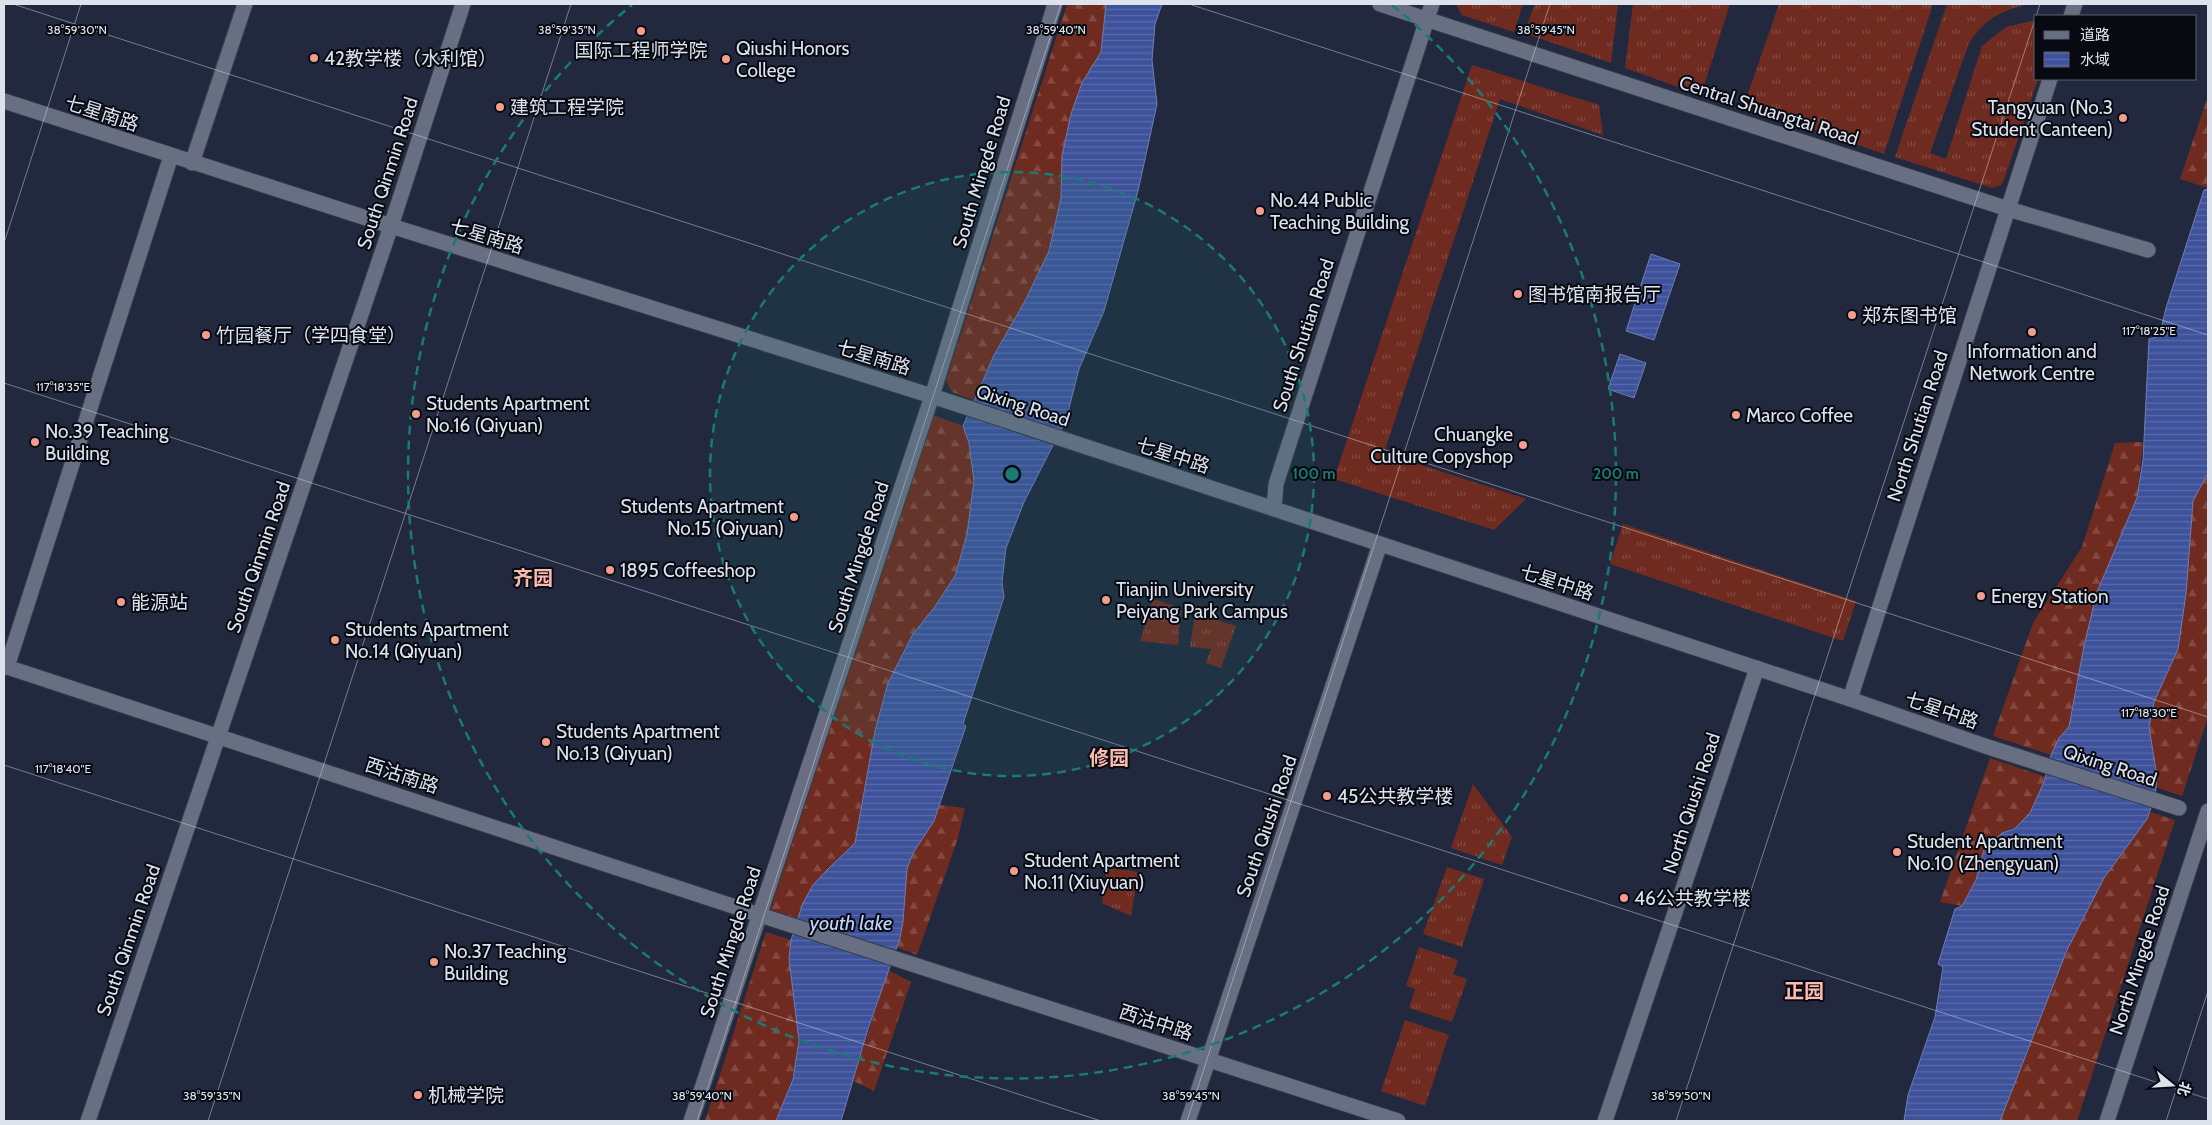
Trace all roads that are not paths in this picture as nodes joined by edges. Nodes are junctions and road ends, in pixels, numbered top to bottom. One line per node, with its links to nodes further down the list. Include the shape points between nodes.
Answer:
1 (245, 4): 10 (street)
2 (463, 4): 12 (street, South Qinmin Road)
3 (1055, 4): 14 (street, South Mingde Road)
4 (1380, 4): 6 (street, Central Shuangtai Road)
5 (1432, 4): 6 (street, South Shutian Road)
6 (1427, 19): 11 (street, Central Shuangtai Road); 17 (street, South Shutian Road, via 1276,484)
7 (2050, 80): 11 (street, North Shutian Road)
8 (4, 101): 9 (street, 七星南路)
9 (170, 156): 10 (street, 七星南路); 19 (street)
10 (192, 163): 12 (street, 七星南路)
11 (2008, 209): 13 (street, Central Shuangtai Road); 21 (street, North Shutian Road)
12 (391, 226): 14 (street, 七星南路); 22 (street, South Qinmin Road)
13 (2148, 250)
14 (932, 396): 15 (street, 七星南路); 26 (street, South Mingde Road)
15 (960, 405): 16 (street, Qixing Road)
16 (1073, 443): 17 (street, 七星中路)
17 (1274, 509): 18 (street, 七星中路)
18 (1380, 544): 20 (street, 七星中路); 28 (street, South Qiushi Road)
19 (5, 667): 22 (street, 西沽南路)
20 (1757, 668): 21 (street, 七星中路); 33 (street, North Qiushi Road)
21 (1850, 699): 23 (street, 七星中路)
22 (218, 736): 26 (street, 西沽南路); 29 (street, South Qinmin Road)
23 (2028, 759): 24 (street, Qixing Road)
24 (2179, 808)
25 (2208, 811): 34 (street, North Mingde Road)
26 (760, 915): 27 (street, 西沽南路); 30 (street, South Mingde Road)
27 (788, 923): 28 (street, 西沽中路)
28 (1207, 1060): 31 (street, South Qiushi Road); 32 (street, 西沽中路)
29 (88, 1121)
30 (691, 1121)
31 (1188, 1121)
32 (1398, 1121)
33 (1606, 1121)
34 (2107, 1121)

